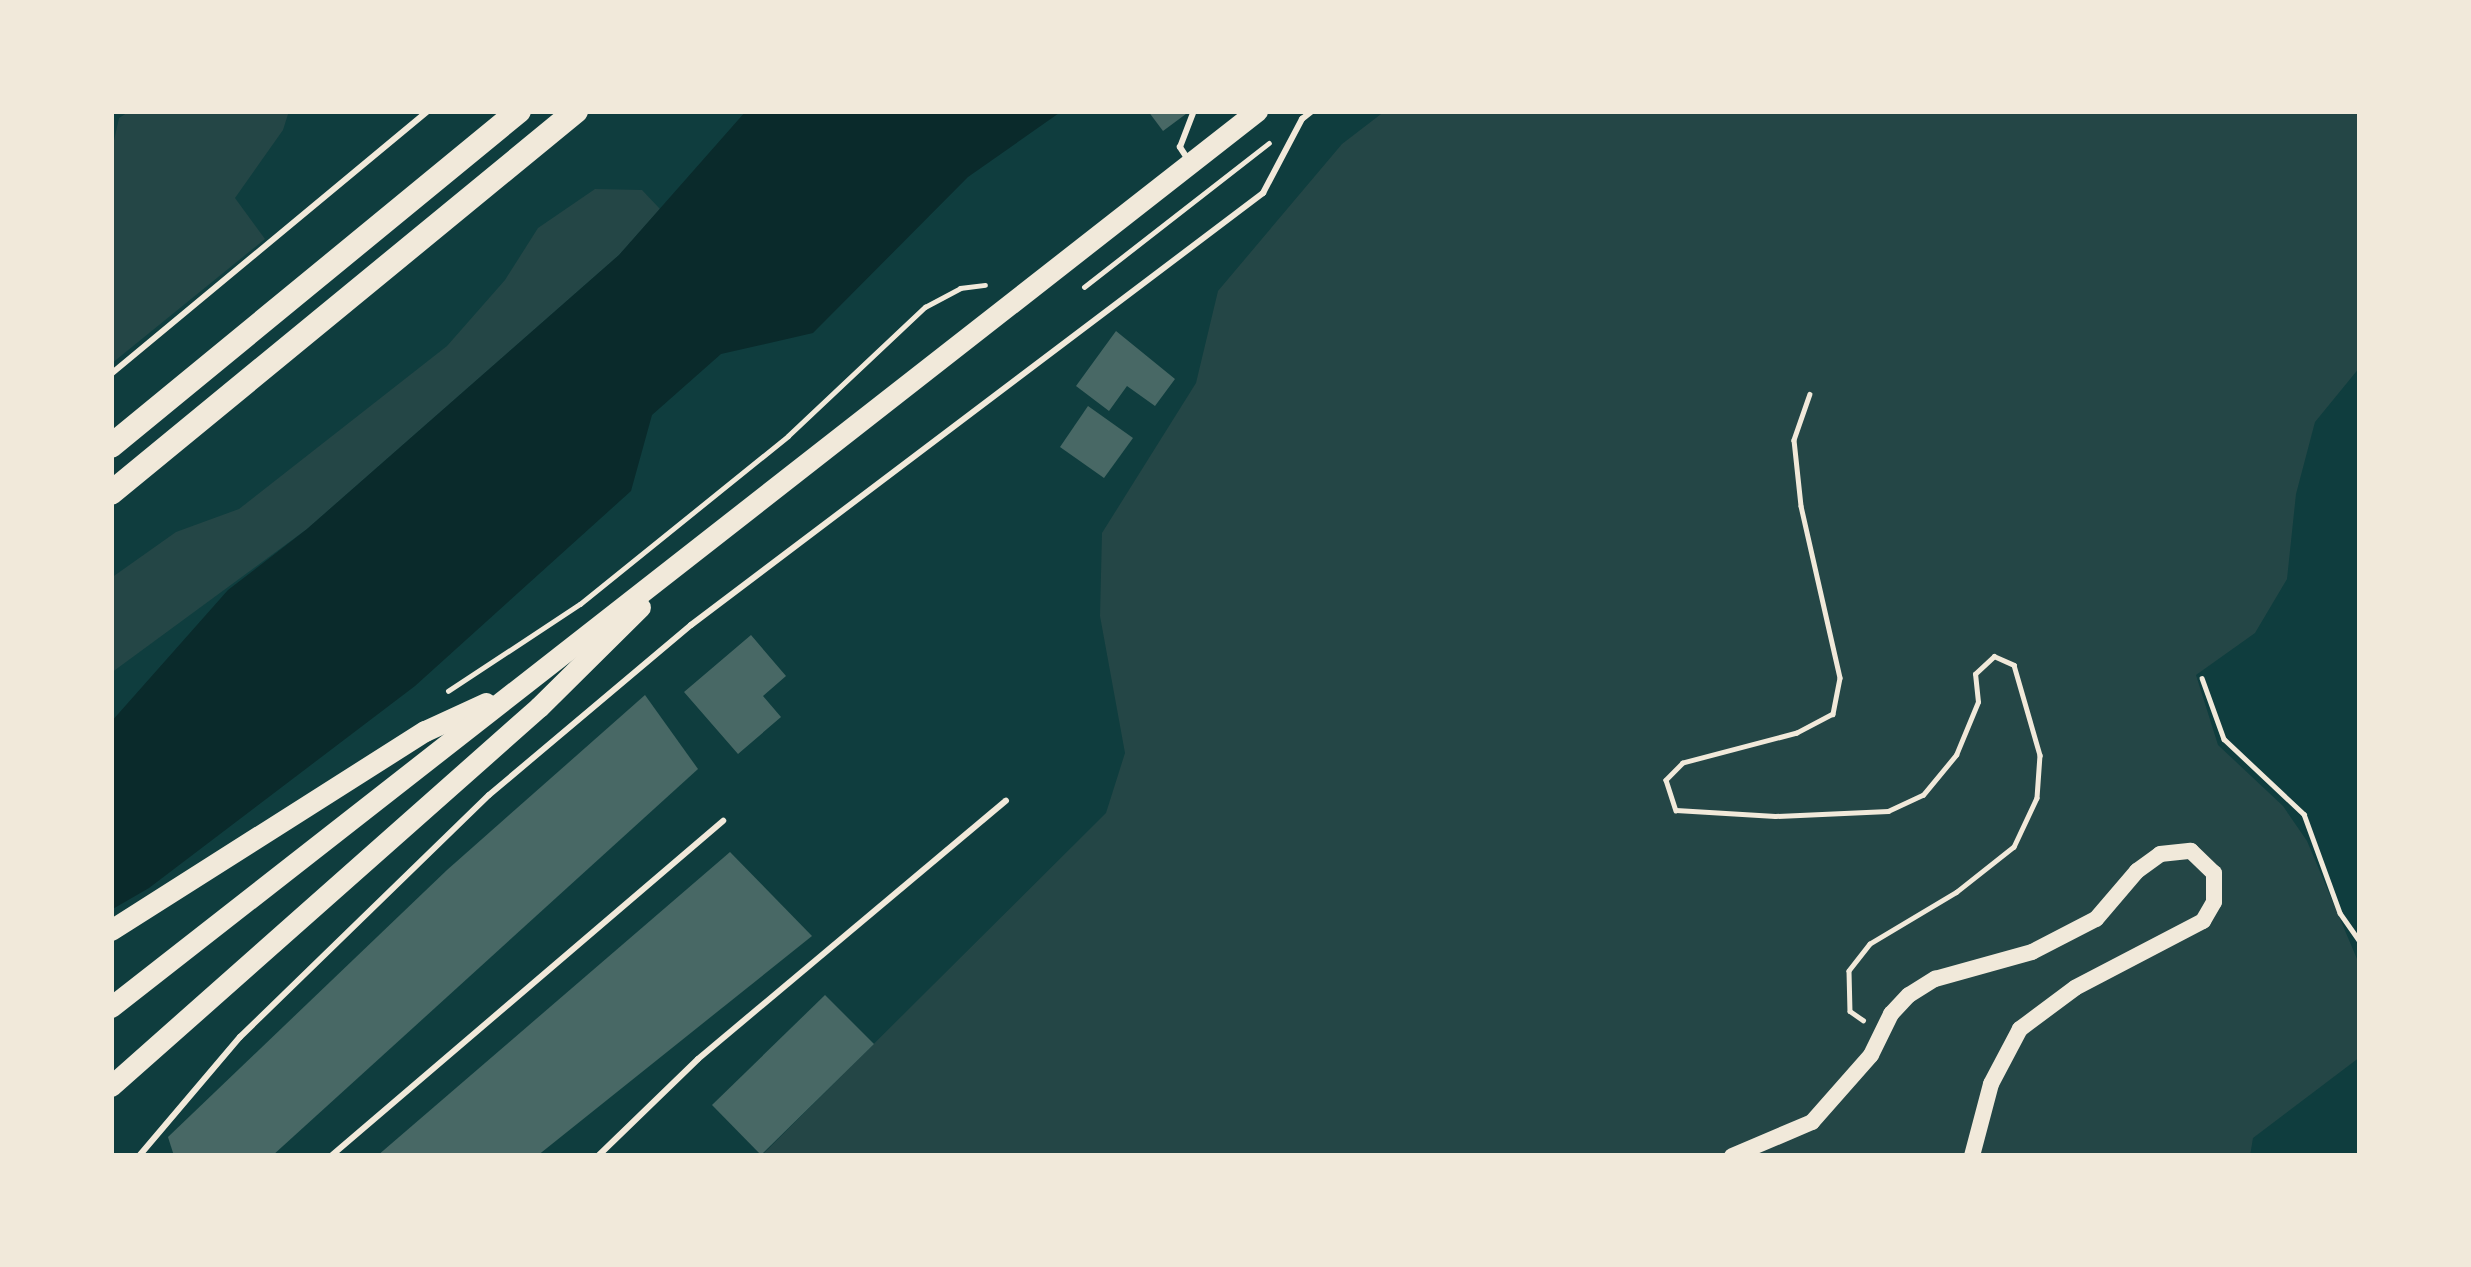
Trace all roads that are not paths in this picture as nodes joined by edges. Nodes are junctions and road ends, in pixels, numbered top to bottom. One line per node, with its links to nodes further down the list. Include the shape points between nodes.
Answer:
1 (428, 111): 8 (lane)
2 (519, 111): 9 (highway)
3 (576, 111): 10 (highway)
4 (1194, 111): 7 (lane, via 1180,147)
5 (1257, 111): 7 (main road)
6 (1312, 111): 18 (lane, via 1262,193 691,625 489,795 240,1037)
7 (1190, 162): 11 (main road)
8 (111, 374)
9 (111, 446)
10 (111, 493)
11 (710, 538): 12 (main road); 17 (main road, via 539,707)
12 (519, 687): 15 (main road, via 425,731); 16 (main road)
13 (1006, 801): 20 (lane, via 698,1059)
14 (723, 821): 19 (lane)
15 (111, 930)
16 (111, 1007)
17 (111, 1086)
18 (139, 1156)
19 (331, 1156)
20 (598, 1156)
21 (1732, 1156): 22 (street, via 1812,1122 1871,1055 1909,995 1935,979 2032,952 2096,919 2160,854 2191,851 2214,873 2214,902 2203,921 2075,988 2020,1029 1991,1084)
22 (1972, 1156)

